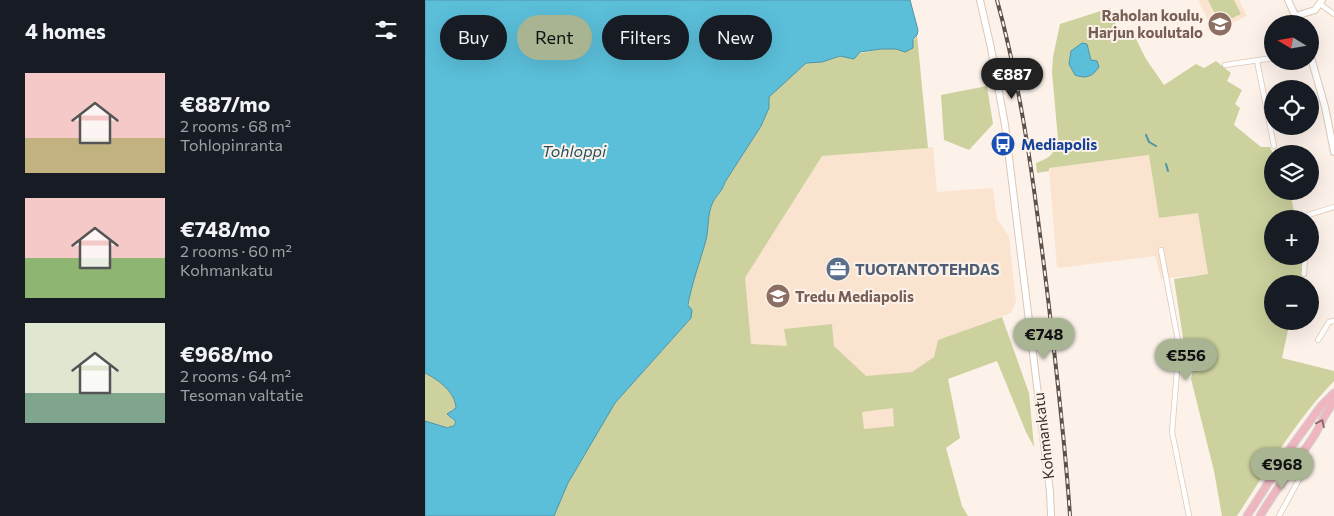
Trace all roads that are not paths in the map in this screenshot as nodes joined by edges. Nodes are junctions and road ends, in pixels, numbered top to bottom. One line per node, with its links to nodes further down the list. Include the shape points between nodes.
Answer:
1 (980, 0): 23 (street, Kohmankatu, via 1003,106)
2 (1288, 0): 5 (street)
3 (1321, 2): 4 (street); 6 (street, via 1315,10)
4 (1334, 14)
5 (1296, 15)
6 (1299, 15)
7 (1264, 60): 8 (street)
8 (1257, 61): 9 (street); 11 (street)
9 (1225, 65)
10 (1315, 70): 12 (street)
11 (1274, 145)
12 (1334, 152)
13 (1334, 207): 14 (street)
14 (1319, 212)
15 (1161, 250): 24 (street, via 1179,346 1172,432)
16 (1304, 265): 17 (street)
17 (1304, 274)
18 (1334, 321): 19 (street, via 1329,322)
19 (1318, 340)
20 (1334, 393): 25 (main road, via 1292,446)
21 (1334, 403): 26 (main road, one-way to 21)
22 (1302, 474): 27 (street)
23 (1051, 516)
24 (1189, 516)
25 (1247, 516)
26 (1260, 516)
27 (1279, 516)

